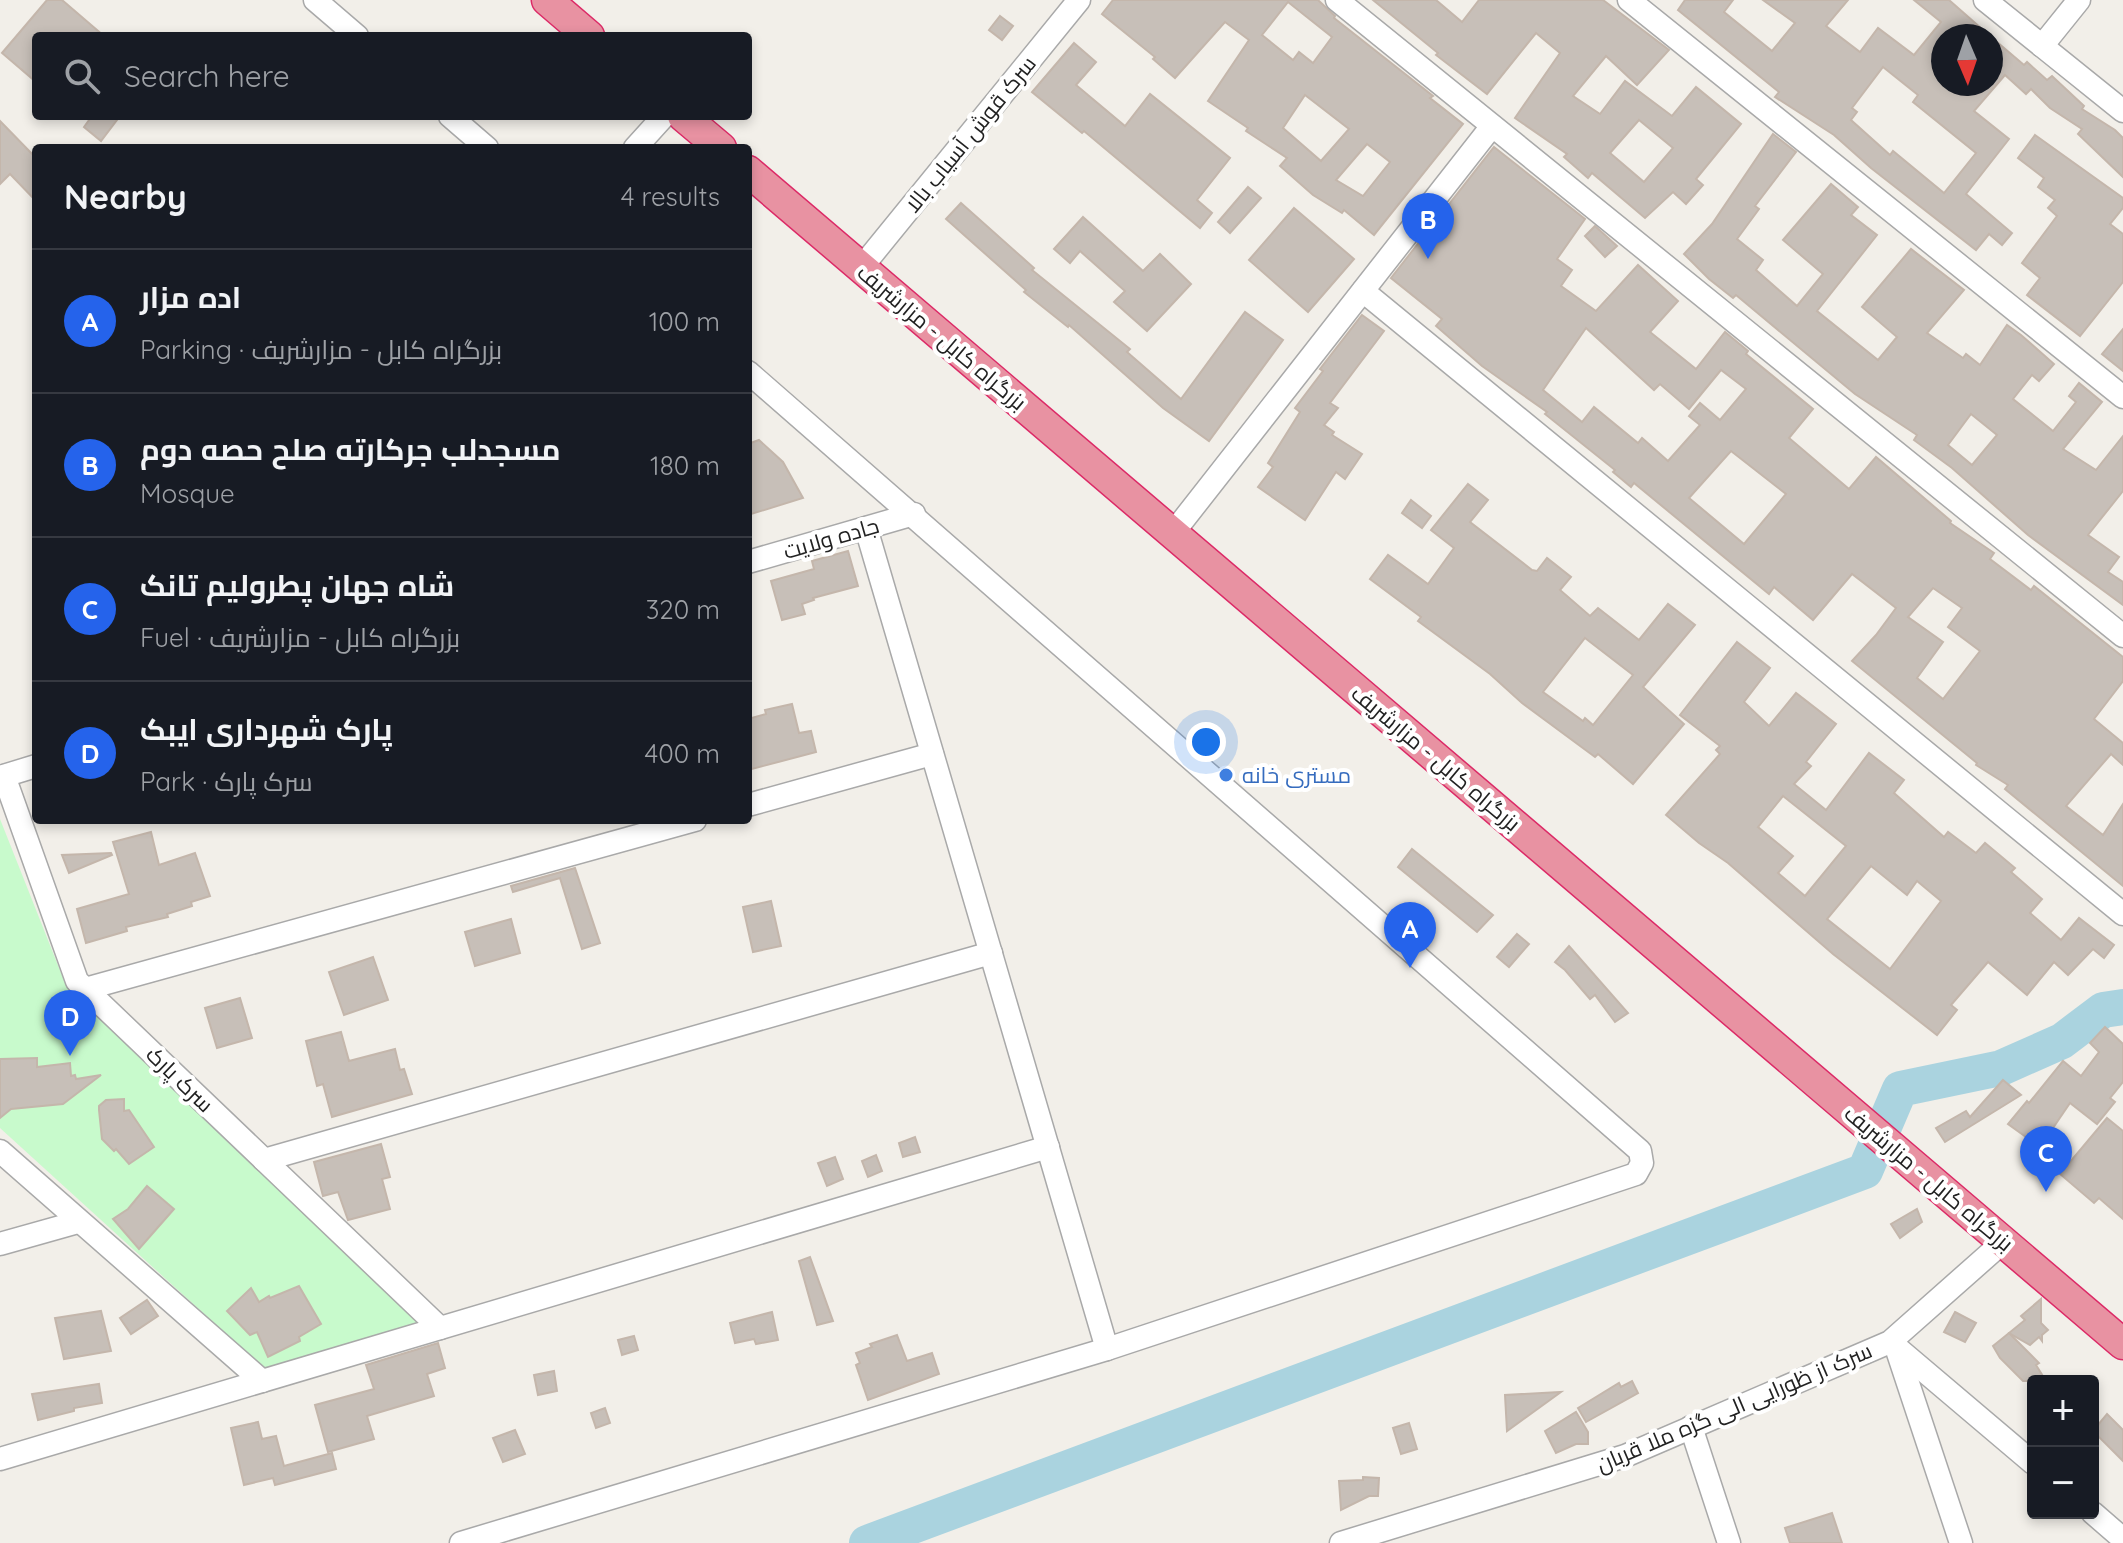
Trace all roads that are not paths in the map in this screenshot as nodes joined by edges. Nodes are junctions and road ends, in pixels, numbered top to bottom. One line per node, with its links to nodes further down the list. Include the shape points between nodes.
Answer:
1 (315, 0): 8 (street)
2 (547, 0): 9 (highway)
3 (1079, 0): 20 (street, سرک قوش آسیاب بالا)
4 (1337, 0): 15 (street)
5 (1629, 0): 23 (street)
6 (1985, 0): 10 (street)
7 (2079, 0): 10 (street)
8 (352, 32)
9 (584, 32)
10 (2042, 46): 11 (street)
11 (2123, 111)
12 (455, 120): 16 (street)
13 (660, 120): 17 (street)
14 (688, 120): 18 (highway)
15 (1492, 126): 21 (street); 28 (street)
16 (482, 144)
17 (639, 144)
18 (716, 144)
19 (752, 174): 20 (highway, بزرگراه کابل - مزارشریف)
20 (861, 268): 26 (highway, بزرگراه کابل - مزارشریف)
21 (1363, 291): 26 (street); 34 (street)
22 (752, 375): 24 (street)
23 (2123, 397)
24 (914, 514): 25 (street, جاده ولایت); 46 (street, via 1640,1151 1642,1163 1636,1174)
25 (866, 528): 27 (street, جاده ولایت); 29 (street)
26 (1173, 533): 41 (highway, بزرگراه کابل - مزارشریف)
27 (752, 561)
28 (2123, 636)
29 (932, 754): 32 (street); 35 (street)
30 (32, 767): 31 (street)
31 (2, 776): 36 (street, سرک پارک, via 77,981)
32 (752, 804)
33 (681, 824): 36 (street)
34 (2123, 914)
35 (991, 953): 37 (street); 39 (street)
36 (85, 989): 39 (street, سرک پارک)
37 (1048, 1147): 43 (street); 46 (street)
38 (0, 1151): 40 (street)
39 (264, 1160): 43 (street, سرک پارک)
40 (78, 1222): 42 (street); 47 (street)
41 (2003, 1242): 44 (street, سرک از ظورایی الی گزه ملا قربان); 45 (highway, بزرگراه کابل - مزارشریف)
42 (0, 1244)
43 (440, 1328): 47 (street)
44 (1893, 1344): 48 (street, سرک از ظورایی الی گزه ملا قربان); 49 (street); 56 (street)
45 (2123, 1344)
46 (1107, 1349): 53 (street)
47 (262, 1381): 50 (street)
48 (1691, 1427): 54 (street, سرک از ظورایی الی گزه ملا قربان, via 1625,1456); 55 (street)
49 (2027, 1458)
50 (0, 1459)
51 (2099, 1518): 52 (street)
52 (2123, 1539)
53 (461, 1543)
54 (1341, 1543)
55 (1729, 1543)
56 (1961, 1543)

